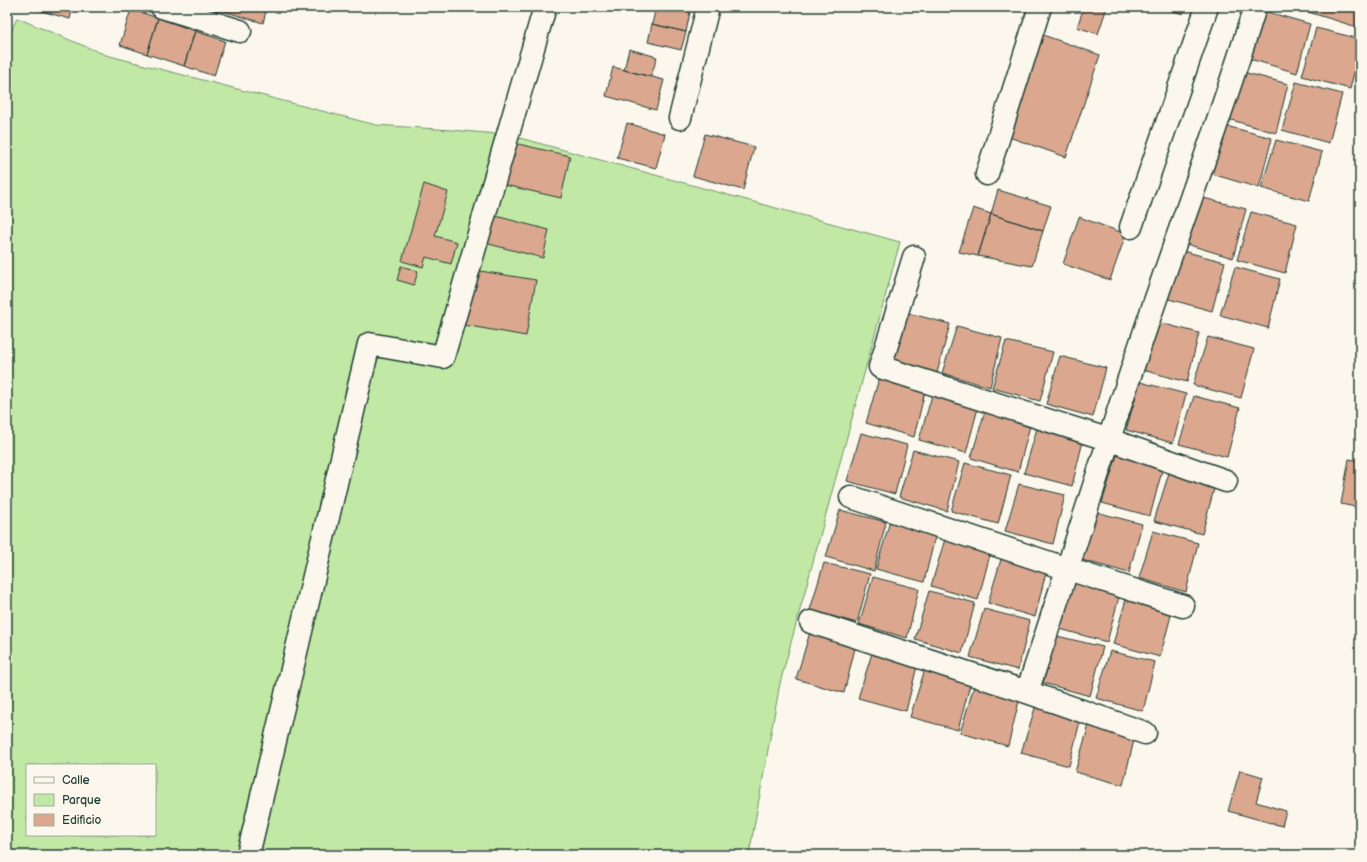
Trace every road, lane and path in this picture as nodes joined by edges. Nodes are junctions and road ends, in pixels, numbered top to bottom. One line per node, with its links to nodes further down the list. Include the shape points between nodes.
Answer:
1 (162, 7): 7 (street)
2 (545, 7): 20 (street, via 443,357 369,344)
3 (708, 7): 8 (street)
4 (1040, 7): 9 (street)
5 (1208, 7): 10 (street)
6 (1255, 7): 12 (street)
7 (240, 31)
8 (680, 118)
9 (987, 174)
10 (1131, 227)
11 (914, 258): 12 (street, via 880,367)
12 (1110, 440): 13 (street); 15 (street)
13 (1226, 481)
14 (851, 497): 15 (street)
15 (1068, 569): 16 (street); 18 (street)
16 (1183, 606)
17 (811, 622): 18 (street)
18 (1027, 692): 19 (street)
19 (1144, 733)
20 (248, 855)

